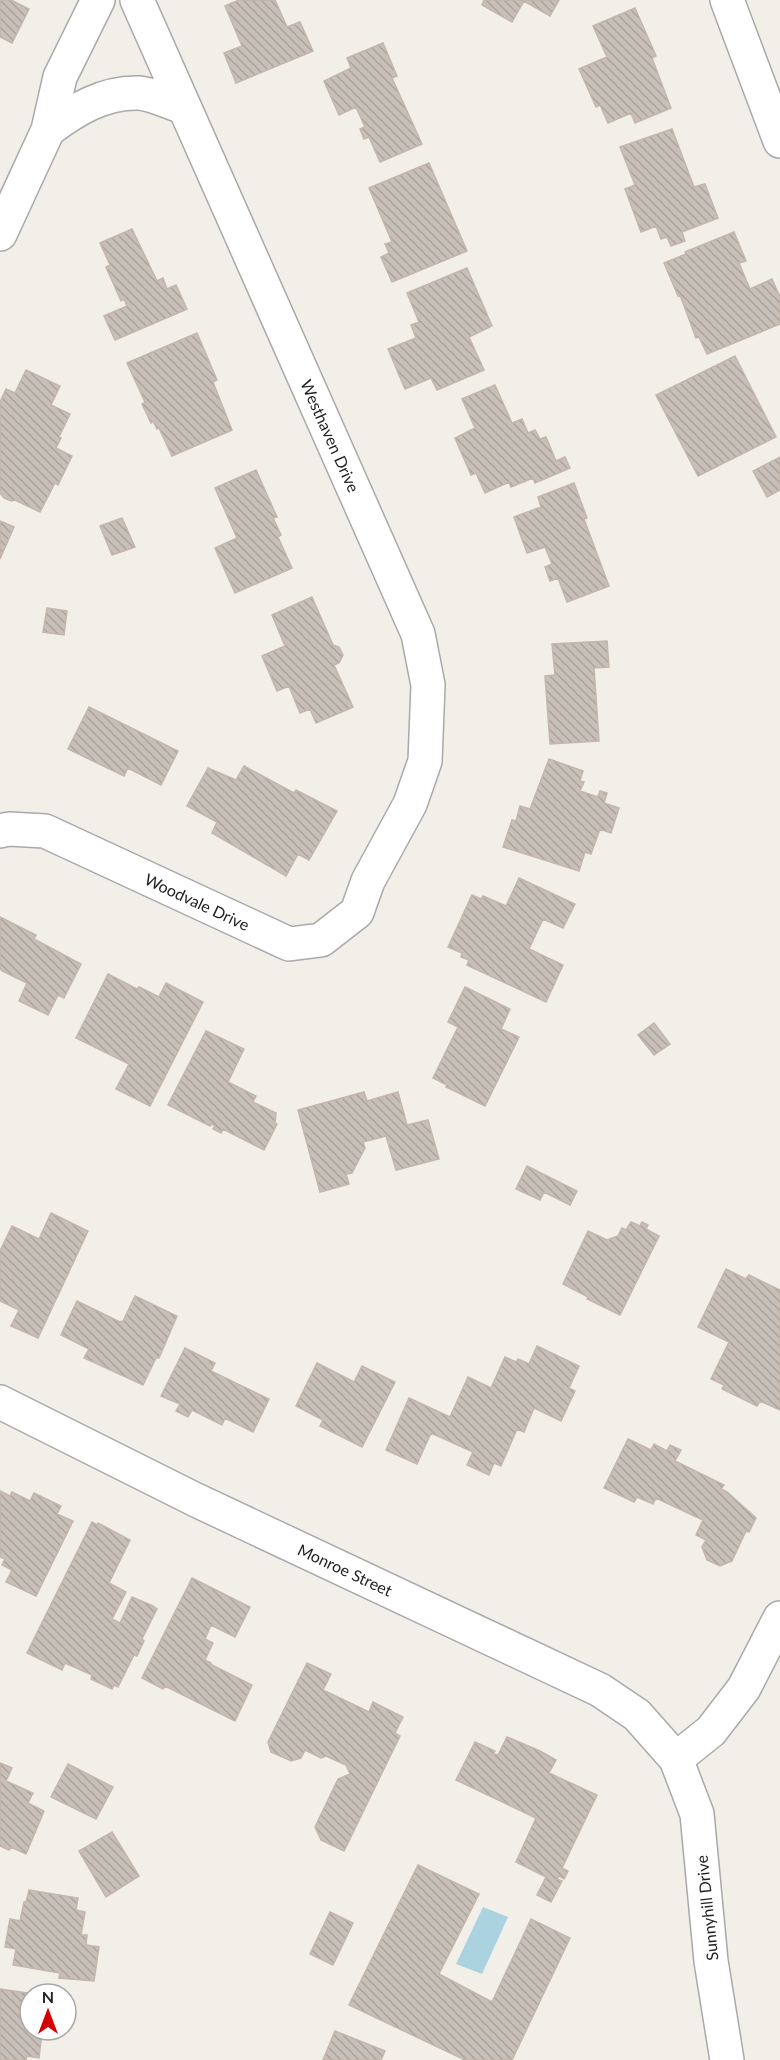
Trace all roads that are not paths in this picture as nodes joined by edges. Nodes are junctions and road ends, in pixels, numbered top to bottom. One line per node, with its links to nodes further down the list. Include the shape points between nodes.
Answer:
1 (98, 0): 5 (street, via 60,77)
2 (137, 0): 4 (street, Westhaven Drive)
3 (727, 0): 6 (street)
4 (184, 107): 5 (street, via 141,93 112,95 77,109); 9 (street, Westhaven Drive, via 418,634 428,684 425,761 410,804)
5 (48, 130): 7 (street)
6 (780, 141)
7 (0, 234)
8 (0, 831): 9 (street, Woodvale Drive, via 45,831 289,944 321,940 357,912)
9 (368, 880)
10 (0, 1402): 12 (street, Monroe Street, via 196,1500 600,1690 637,1715)
11 (780, 1618): 12 (street, via 744,1688 711,1731)
12 (676, 1759): 13 (street, Sunnyhill Drive, via 697,1814 711,1961)
13 (727, 2060)

